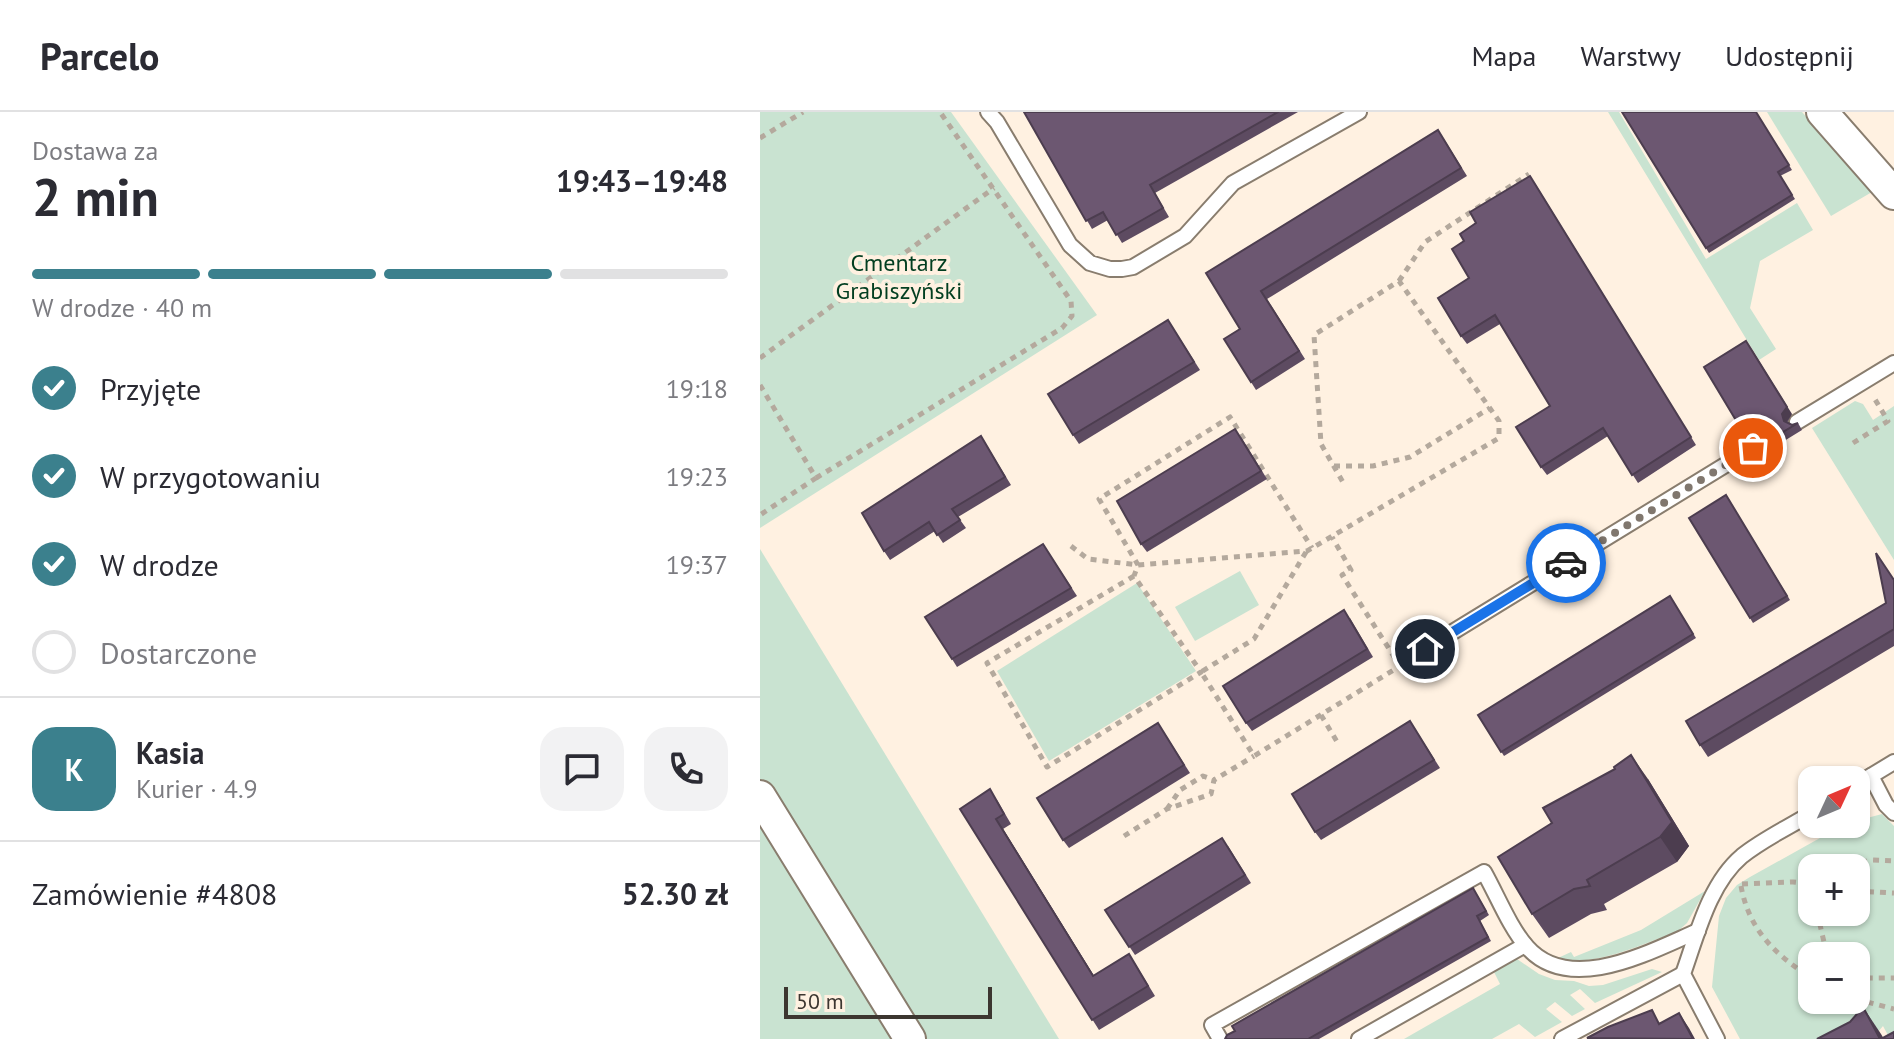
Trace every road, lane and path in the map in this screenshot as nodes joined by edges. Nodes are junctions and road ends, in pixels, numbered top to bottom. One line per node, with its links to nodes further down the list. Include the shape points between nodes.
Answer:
1 (803, 112): 6 (path)
2 (940, 112): 8 (path)
3 (988, 112): 4 (lane, via 1070,245 1090,263 1110,269 1133,267 1185,236 1233,183)
4 (1359, 112)
5 (1822, 112): 9 (street)
6 (760, 138)
7 (1529, 174): 10 (path, via 1425,242)
8 (994, 188): 11 (path); 20 (path, via 1071,301 1072,316 1062,328)
9 (1894, 194)
10 (1399, 281): 15 (path); 19 (path, via 1314,335 1321,444)
11 (760, 358)
12 (1894, 363): 13 (lane)
13 (1864, 382): 16 (lane); 17 (path, via 1888,421)
14 (760, 385): 20 (path)
15 (1490, 408): 19 (path, via 1410,457 1373,466); 23 (path, via 1499,421 1499,438)
16 (1797, 422)
17 (1853, 443)
18 (1753, 448): 28 (lane)
19 (1333, 466): 21 (path)
20 (816, 478): 22 (path)
21 (1344, 484)
22 (760, 515)
23 (1332, 537): 25 (path); 30 (path, via 1351,570 1342,575 1400,666)
24 (1071, 546): 26 (path, via 1088,559)
25 (1309, 550): 26 (path); 26 (path, via 1230,417 1099,499); 29 (path, via 1254,639)
26 (1138, 565): 27 (path)
27 (1134, 576): 29 (path); 29 (path, via 987,663 1047,767)
28 (1425, 649)
29 (1201, 672): 32 (path)
30 (1321, 715): 31 (path); 32 (path)
31 (1339, 745)
32 (1254, 756): 35 (path)
33 (1894, 762): 34 (lane)
34 (1871, 776): 38 (lane)
35 (1214, 780): 37 (path, via 1211,794); 37 (path, via 1203,776 1180,790)
36 (760, 796): 56 (street)
37 (1167, 809): 40 (path)
38 (1894, 813)
39 (1798, 822): 43 (lane)
40 (1124, 836)
41 (1870, 860): 42 (path)
42 (1894, 861)
43 (1737, 862): 45 (path); 48 (lane, via 1716,891)
44 (1798, 883): 45 (path)
45 (1741, 884): 50 (path, via 1757,930)
46 (1870, 892): 47 (path)
47 (1894, 893)
48 (1698, 931): 49 (lane, via 1608,966 1579,970 1555,967); 51 (lane)
49 (1525, 945): 57 (lane, via 1484,872 1212,1025); 58 (lane)
50 (1798, 968)
51 (1683, 974): 59 (lane); 60 (lane)
52 (1870, 978): 53 (path)
53 (1894, 978)
54 (1870, 1003): 55 (path)
55 (1894, 1009)
56 (910, 1039)
57 (1220, 1039)
58 (1359, 1039)
59 (1562, 1039)
60 (1717, 1039)

